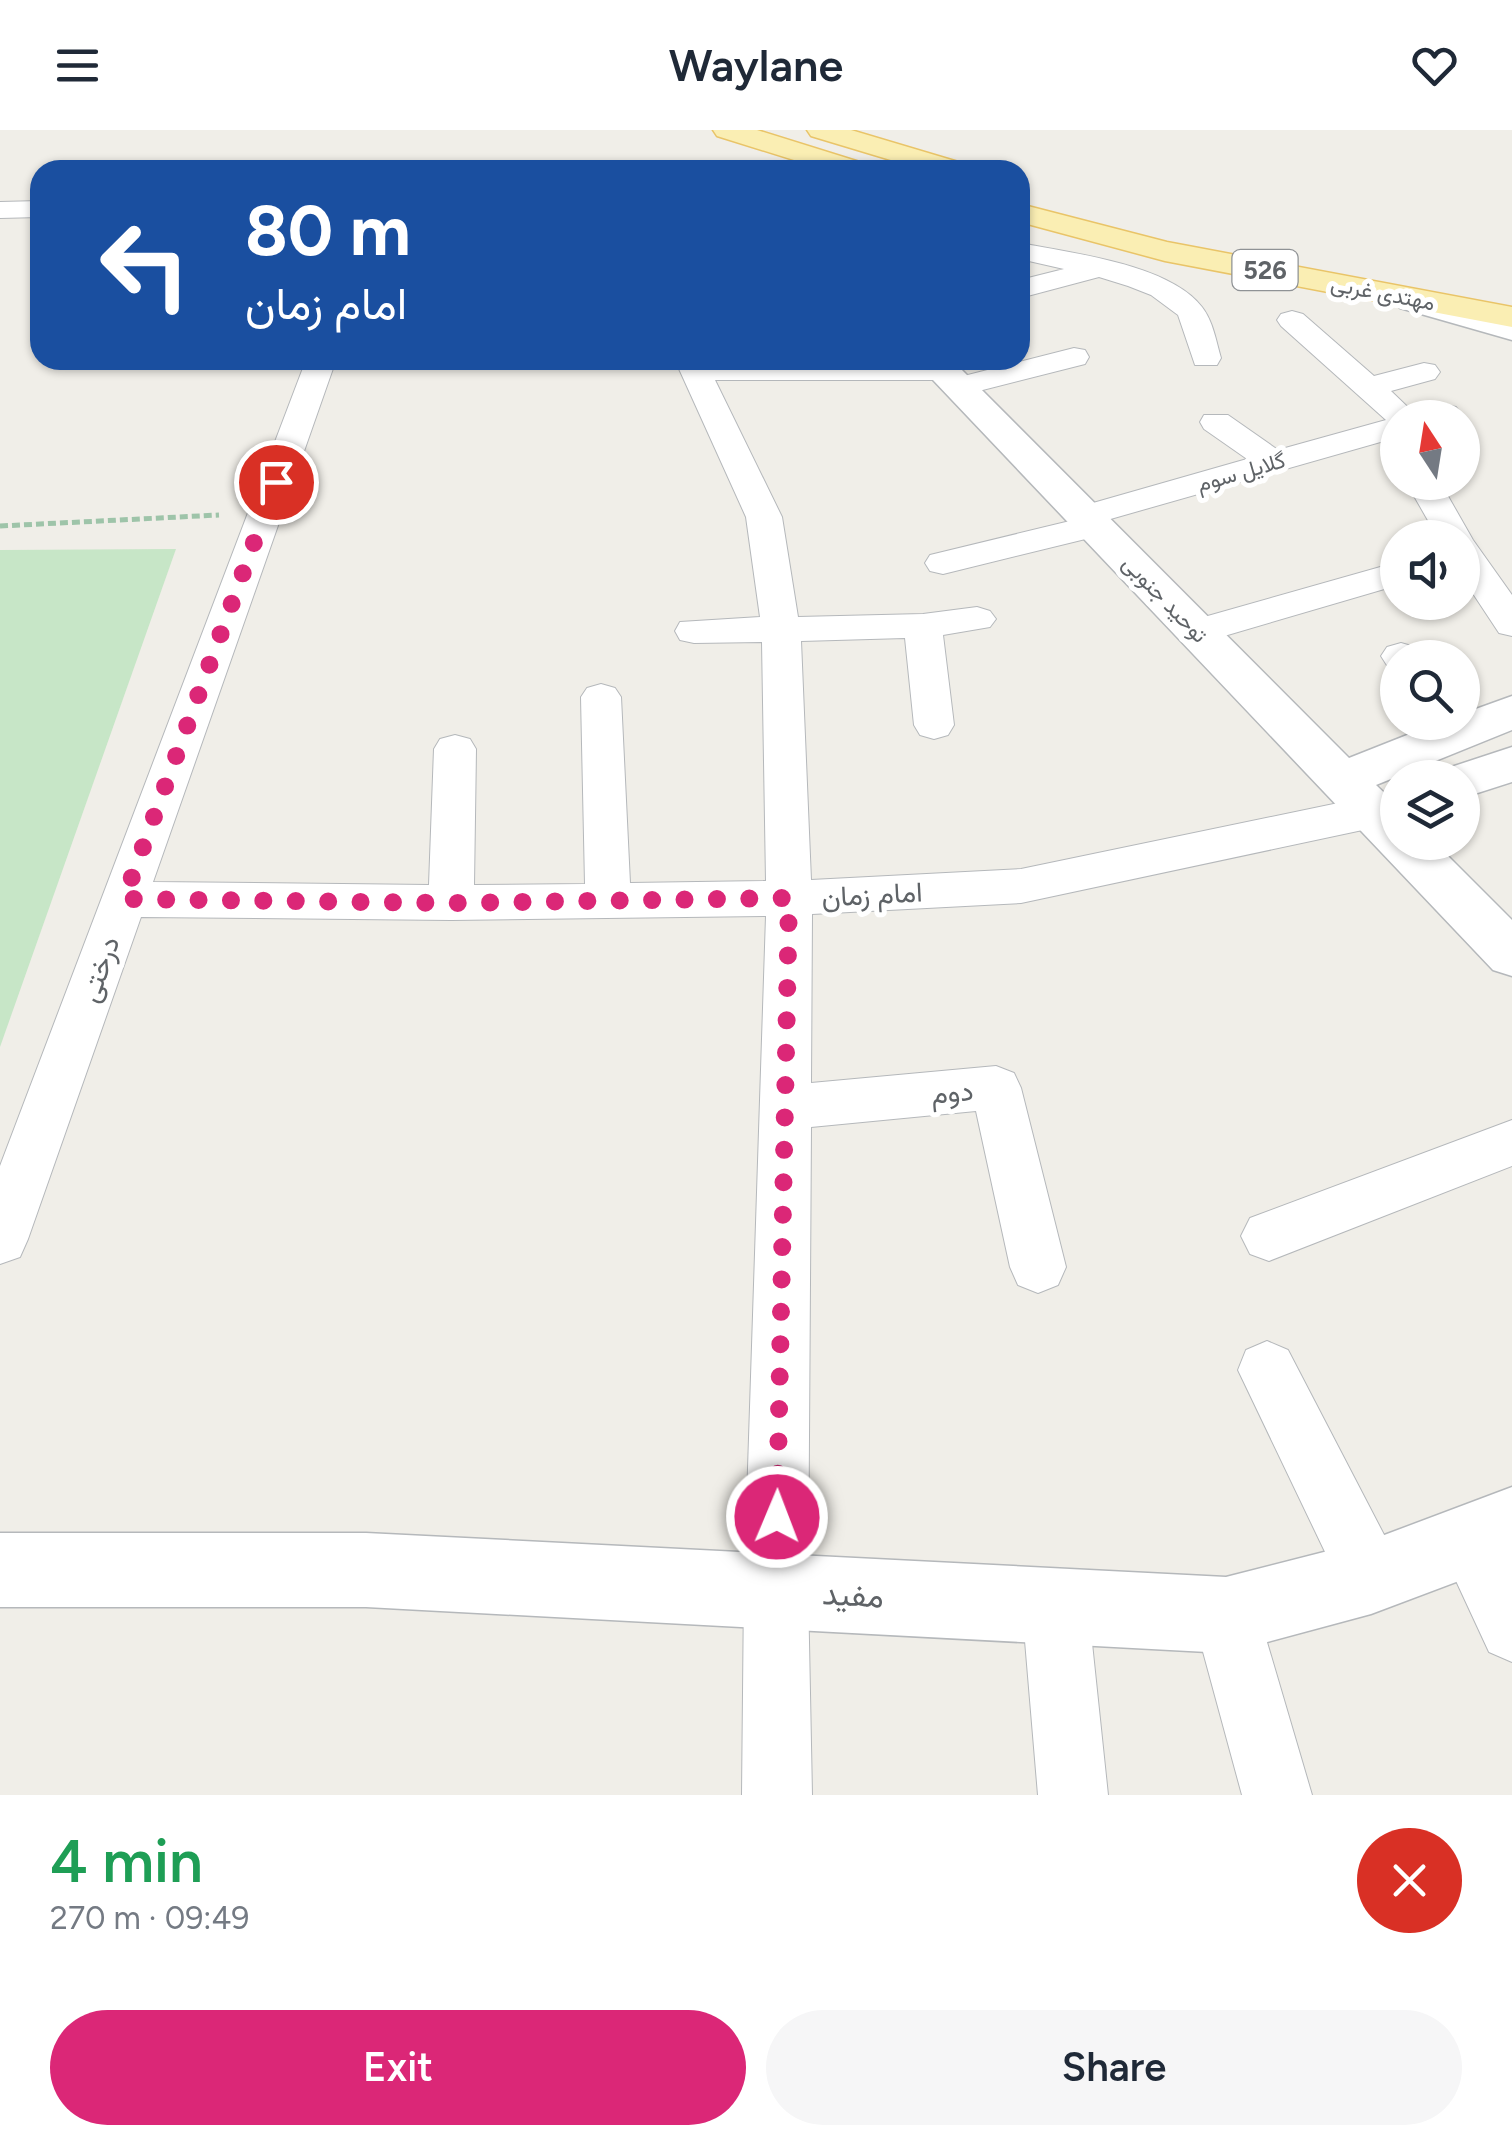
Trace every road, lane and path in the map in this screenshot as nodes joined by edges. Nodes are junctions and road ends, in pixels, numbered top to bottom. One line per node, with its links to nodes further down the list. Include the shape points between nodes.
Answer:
1 (728, 130): 3 (main road)
2 (820, 130): 4 (main road)
3 (824, 160)
4 (921, 160)
5 (1030, 189): 14 (main road, مهتدی غربی / 526)
6 (30, 209): 7 (street)
7 (0, 210)
8 (1030, 216): 15 (main road, مهتدی غربی / 526, via 1166,251)
9 (30, 231): 10 (street)
10 (0, 232)
11 (1030, 252): 12 (street)
12 (1096, 269): 13 (street); 20 (street, via 1175,297 1190,310)
13 (1030, 286)
14 (1512, 290)
15 (1380, 292): 16 (main road, مهتدی غربی / 526); 18 (street)
16 (1512, 317)
17 (1292, 320): 28 (street)
18 (1512, 330)
19 (1074, 357): 21 (street)
20 (1206, 358)
21 (1030, 365)
22 (318, 370): 34 (street, درختی)
23 (696, 370): 43 (street, via 764,517)
24 (767, 370): 27 (street)
25 (1004, 370): 27 (street)
26 (1424, 372): 28 (street)
27 (951, 380): 30 (street); 35 (street, توحید جنوبی)
28 (1368, 388): 29 (street)
29 (1382, 400)
30 (906, 402)
31 (1216, 422): 33 (street)
32 (1380, 432): 33 (street, گلایل سوم)
33 (1273, 462): 35 (street, گلایل سوم)
34 (266, 513): 36 (path); 57 (street, درختی)
35 (1088, 521): 37 (street); 45 (street, توحید جنوبی)
36 (0, 526)
37 (943, 563)
38 (1480, 575): 41 (street)
39 (1380, 577): 45 (street)
40 (977, 619): 42 (street)
41 (1512, 624)
42 (923, 626): 43 (street); 48 (street)
43 (781, 629): 44 (street); 56 (street)
44 (694, 630)
45 (1197, 632): 53 (street, توحید جنوبی)
46 (602, 696): 58 (street)
47 (1483, 718): 50 (street)
48 (934, 726)
49 (455, 749): 59 (street)
50 (1439, 760)
51 (1512, 764): 52 (street)
52 (1480, 775)
53 (1380, 813)
54 (1380, 815): 56 (street, امام زمان, via 1020,886)
55 (1423, 860): 60 (street, توحید جنوبی)
56 (789, 898): 58 (street, امام زمان); 61 (street)
57 (124, 899): 59 (street, امام زمان); 62 (street, درختی)
58 (608, 900): 59 (street, امام زمان)
59 (451, 903)
60 (1512, 956)
61 (785, 1107): 66 (street, دوم, via 996,1088); 71 (street)
62 (18, 1138): 65 (street, درختی)
63 (1512, 1143): 64 (street)
64 (1269, 1236)
65 (0, 1239)
66 (1038, 1267)
67 (1267, 1370): 70 (street)
68 (1491, 1533): 70 (street, مفید); 74 (street)
69 (0, 1570): 71 (street, مفید, via 366,1570)
70 (1370, 1577): 73 (street, مفید)
71 (776, 1591): 72 (street, مفید); 75 (street)
72 (1055, 1605): 73 (street, مفید); 76 (street)
73 (1226, 1615): 77 (street)
74 (1512, 1629)
75 (777, 1795)
76 (1073, 1795)
77 (1276, 1795)

